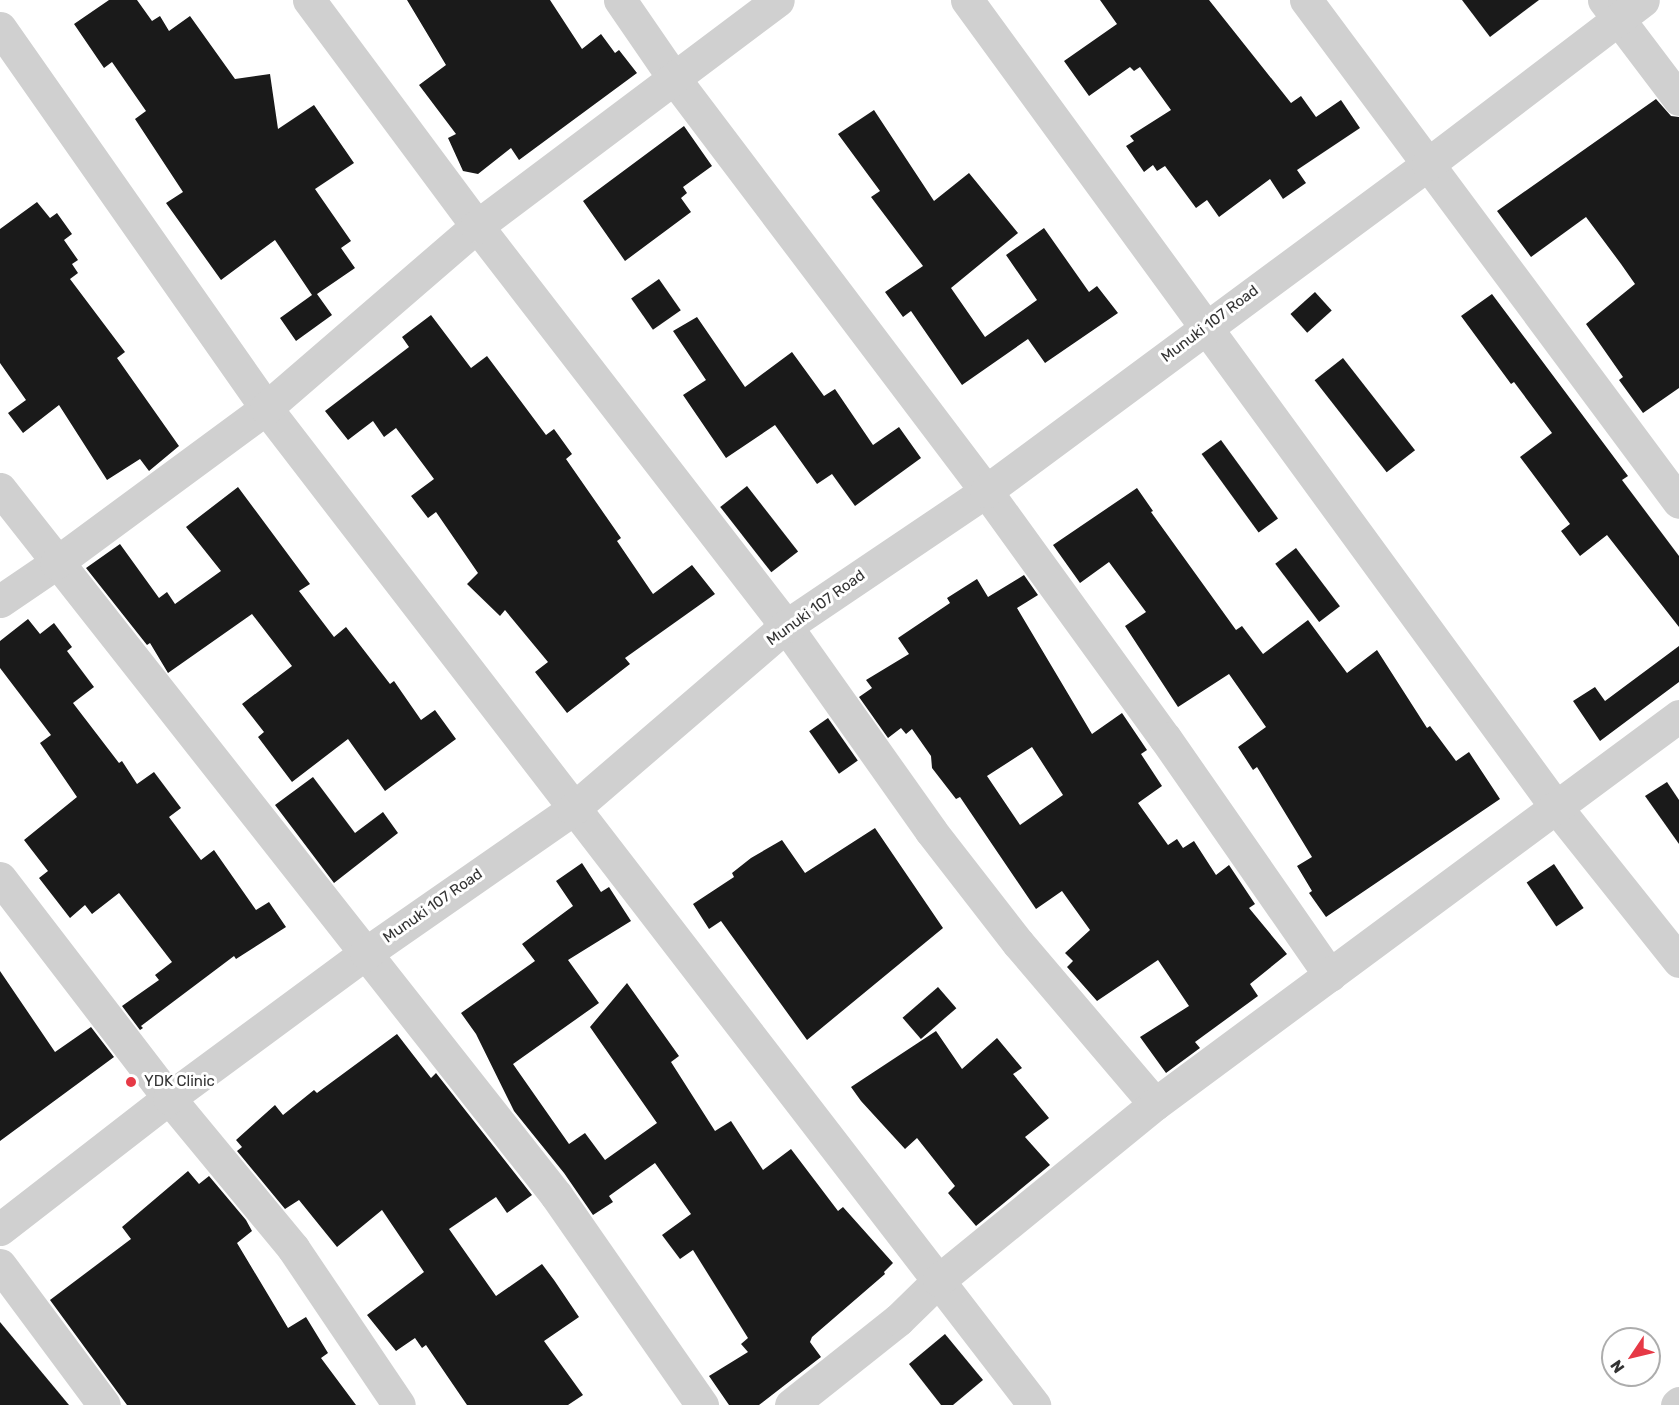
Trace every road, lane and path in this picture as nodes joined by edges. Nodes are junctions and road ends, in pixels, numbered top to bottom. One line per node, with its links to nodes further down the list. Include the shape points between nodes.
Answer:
1 (309, 0): 11 (street)
2 (620, 0): 8 (street)
3 (778, 0): 8 (street)
4 (967, 0): 12 (street)
5 (1306, 0): 10 (street)
6 (1621, 6): 9 (street); 10 (street, Munuki 107 Road)
7 (0, 28): 13 (street)
8 (673, 77): 11 (street); 15 (street)
9 (1679, 99)
10 (1428, 164): 12 (street, Munuki 107 Road); 16 (street)
11 (477, 225): 13 (street); 19 (street)
12 (1206, 327): 15 (street, Munuki 107 Road); 21 (street)
13 (266, 408): 17 (street); 22 (street)
14 (0, 489): 17 (street)
15 (986, 491): 19 (street, Munuki 107 Road); 26 (street)
16 (1679, 502)
17 (56, 563): 18 (street); 24 (street)
18 (0, 601)
19 (786, 626): 22 (street, Munuki 107 Road); 28 (street, via 931,831 1018,943)
20 (1679, 716): 21 (street)
21 (1556, 807): 25 (street); 26 (street)
22 (573, 809): 24 (street, Munuki 107 Road); 31 (street)
23 (0, 878): 27 (street)
24 (366, 953): 27 (street, Munuki 107 Road); 34 (street, via 556,1195)
25 (1679, 962)
26 (1330, 975): 28 (street)
27 (169, 1098): 29 (street, Munuki 107 Road); 33 (street, via 293,1248)
28 (1155, 1104): 31 (street)
29 (0, 1229)
30 (0, 1265): 32 (street)
31 (939, 1280): 35 (street, via 898,1320); 36 (street)
32 (104, 1405)
33 (399, 1405)
34 (702, 1405)
35 (791, 1405)
36 (1034, 1405)

